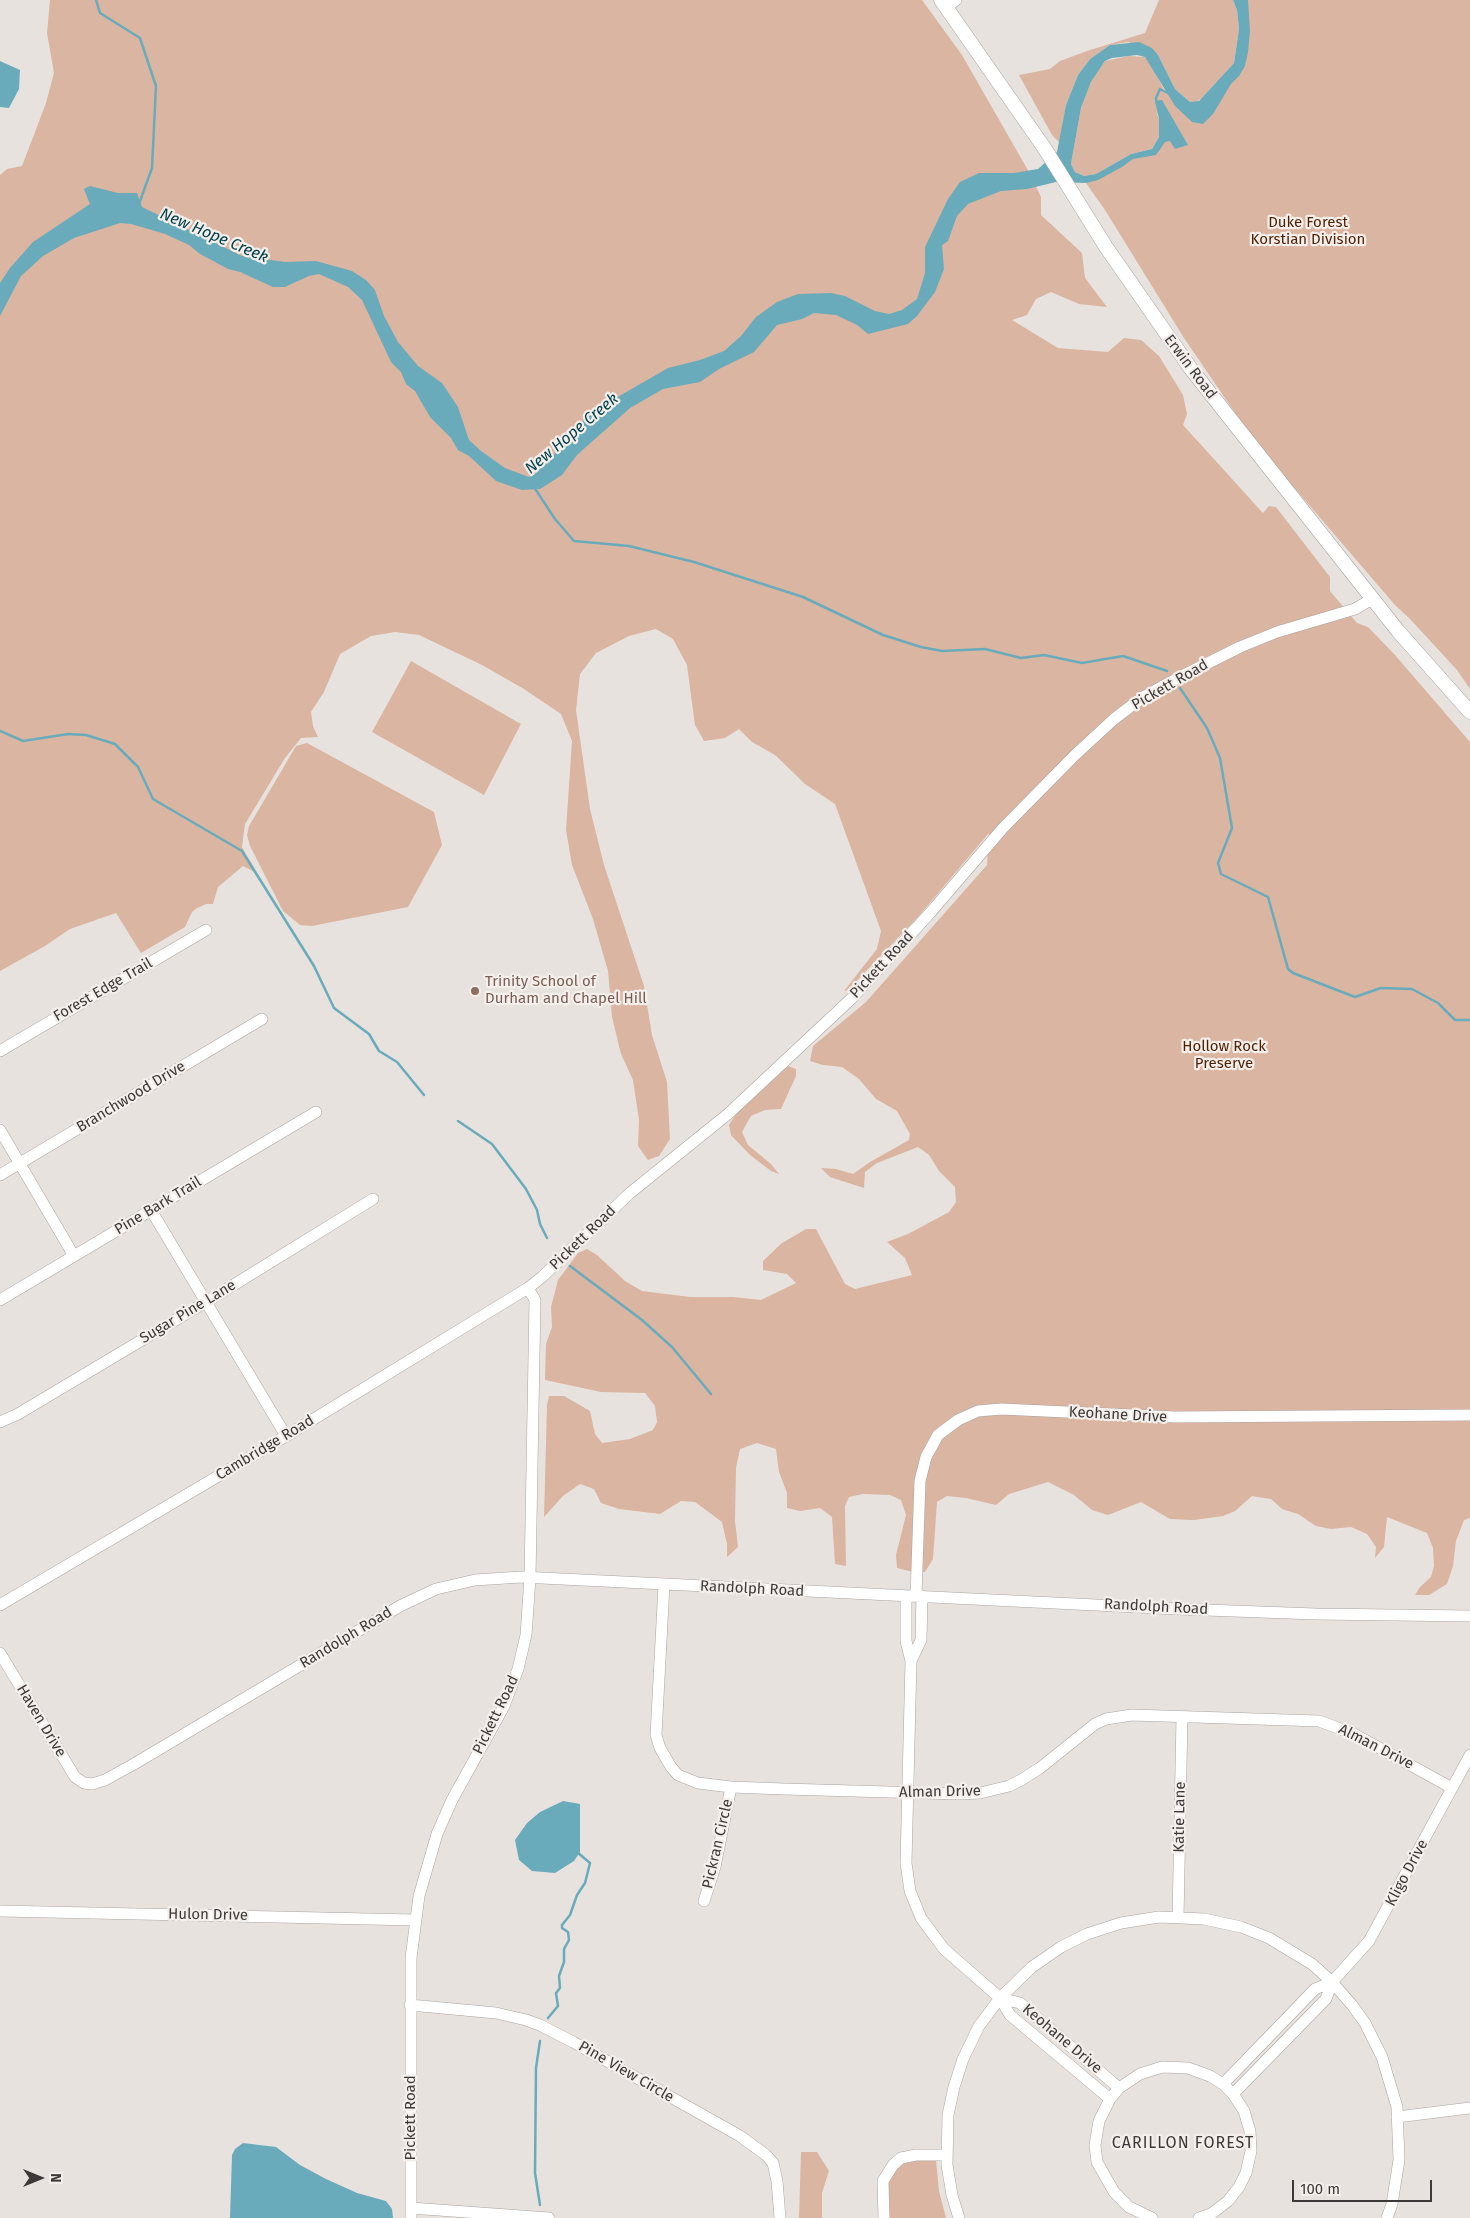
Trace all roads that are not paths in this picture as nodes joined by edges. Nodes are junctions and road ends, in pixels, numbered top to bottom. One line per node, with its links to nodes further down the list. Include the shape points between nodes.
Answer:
1 (948, 2): 2 (main road, Erwin Road, via 1111,255 1185,361)
2 (1372, 599): 3 (main road, Erwin Road, via 1425,664); 14 (street, Pickett Road, via 1355,609 1277,632 1240,647 1176,678 1114,719 1003,828 851,999 728,1114 630,1193)
3 (1470, 712)
4 (206, 930): 6 (street, Forest Edge Trail)
5 (262, 1019): 9 (street, Branchwood Drive)
6 (0, 1051)
7 (316, 1112): 12 (street, Pine Bark Trail)
8 (0, 1130): 9 (street)
9 (20, 1163): 10 (street, Branchwood Drive); 13 (street)
10 (0, 1175)
11 (373, 1199): 16 (street, Sugar Pine Lane)
12 (151, 1210): 13 (street, Pine Bark Trail); 16 (street)
13 (74, 1256): 15 (street, Pine Bark Trail)
14 (528, 1288): 19 (street, Cambridge Road); 20 (street, Pickett Road, via 535,1300)
15 (0, 1300)
16 (206, 1302): 18 (street, Sugar Pine Lane); 19 (street)
17 (1470, 1415): 22 (street, Keohane Drive, via 1175,1418 1001,1409 978,1411 958,1420 938,1435 926,1457 920,1480)
18 (0, 1422)
19 (286, 1436): 23 (street, Cambridge Road)
20 (530, 1578): 21 (street, Randolph Road); 29 (street, Randolph Road, via 475,1580 423,1595 120,1772 99,1783); 36 (street, Pickett Road, via 526,1634 514,1682 442,1821 428,1858)
21 (664, 1585): 22 (street, Randolph Road); 30 (street, Alman Drive, via 656,1717 660,1748 678,1775 698,1783)
22 (915, 1596): 24 (street, Randolph Road, via 1316,1614); 26 (street, Keohane Drive, via 906,1641); 26 (street, Keohane Drive, via 921,1640)
23 (0, 1605)
24 (1470, 1616)
25 (0, 1653): 29 (street, Haven Drive, via 75,1777)
26 (911, 1661): 32 (street, Keohane Drive)
27 (1182, 1716): 31 (street, Alman Drive, via 1305,1720 1333,1725); 32 (street, Alman Drive, via 1132,1715 1106,1719 1031,1774 992,1791); 35 (street, Katie Lane)
28 (1470, 1755): 31 (street, Kligo Drive)
29 (86, 1784)
30 (731, 1787): 32 (street, Alman Drive); 33 (street, Pickran Circle, via 715,1867)
31 (1452, 1788): 37 (street, Kligo Drive, via 1378,1928)
32 (908, 1793): 38 (street, Keohane Drive, via 906,1863 910,1891 921,1918 944,1949)
33 (704, 1901)
34 (0, 1911): 36 (street, Hulon Drive)
35 (1178, 1918): 37 (street, via 1204,1919 1241,1927 1269,1938 1312,1964); 38 (street, via 1159,1917 1120,1923 1087,1934 1032,1967)
36 (415, 1920): 39 (street, Pickett Road)
37 (1332, 1982): 40 (street, Kligo Drive, via 1315,1989); 42 (street, Kligo Drive, via 1326,1999); 45 (street, via 1365,2023 1382,2057)
38 (1000, 1998): 41 (street, Keohane Drive, via 1020,2003); 43 (street, Keohane Drive, via 1010,2015); 46 (street, via 980,2026 963,2059 948,2115)
39 (410, 2005): 47 (street, Pickett Road); 49 (street, Pine View Circle, via 496,2014 540,2025 740,2136 772,2162)
40 (1223, 2084): 41 (street, via 1188,2068 1162,2067 1140,2074); 42 (street)
41 (1120, 2088): 43 (street)
42 (1233, 2094): 53 (street, via 1244,2110 1250,2130 1251,2151 1246,2173 1228,2201)
43 (1110, 2099): 52 (street, via 1099,2121 1097,2162 1106,2181 1121,2200 1138,2213)
44 (1470, 2108): 45 (street)
45 (1397, 2117): 54 (street, via 1399,2160)
46 (947, 2155): 50 (street, via 916,2155 901,2158 893,2165 883,2181); 51 (street, via 952,2195)
47 (411, 2213): 48 (street)
48 (549, 2218)
49 (780, 2218)
50 (884, 2218)
51 (959, 2218)
52 (1152, 2218)
53 (1200, 2218)
54 (1387, 2218)

